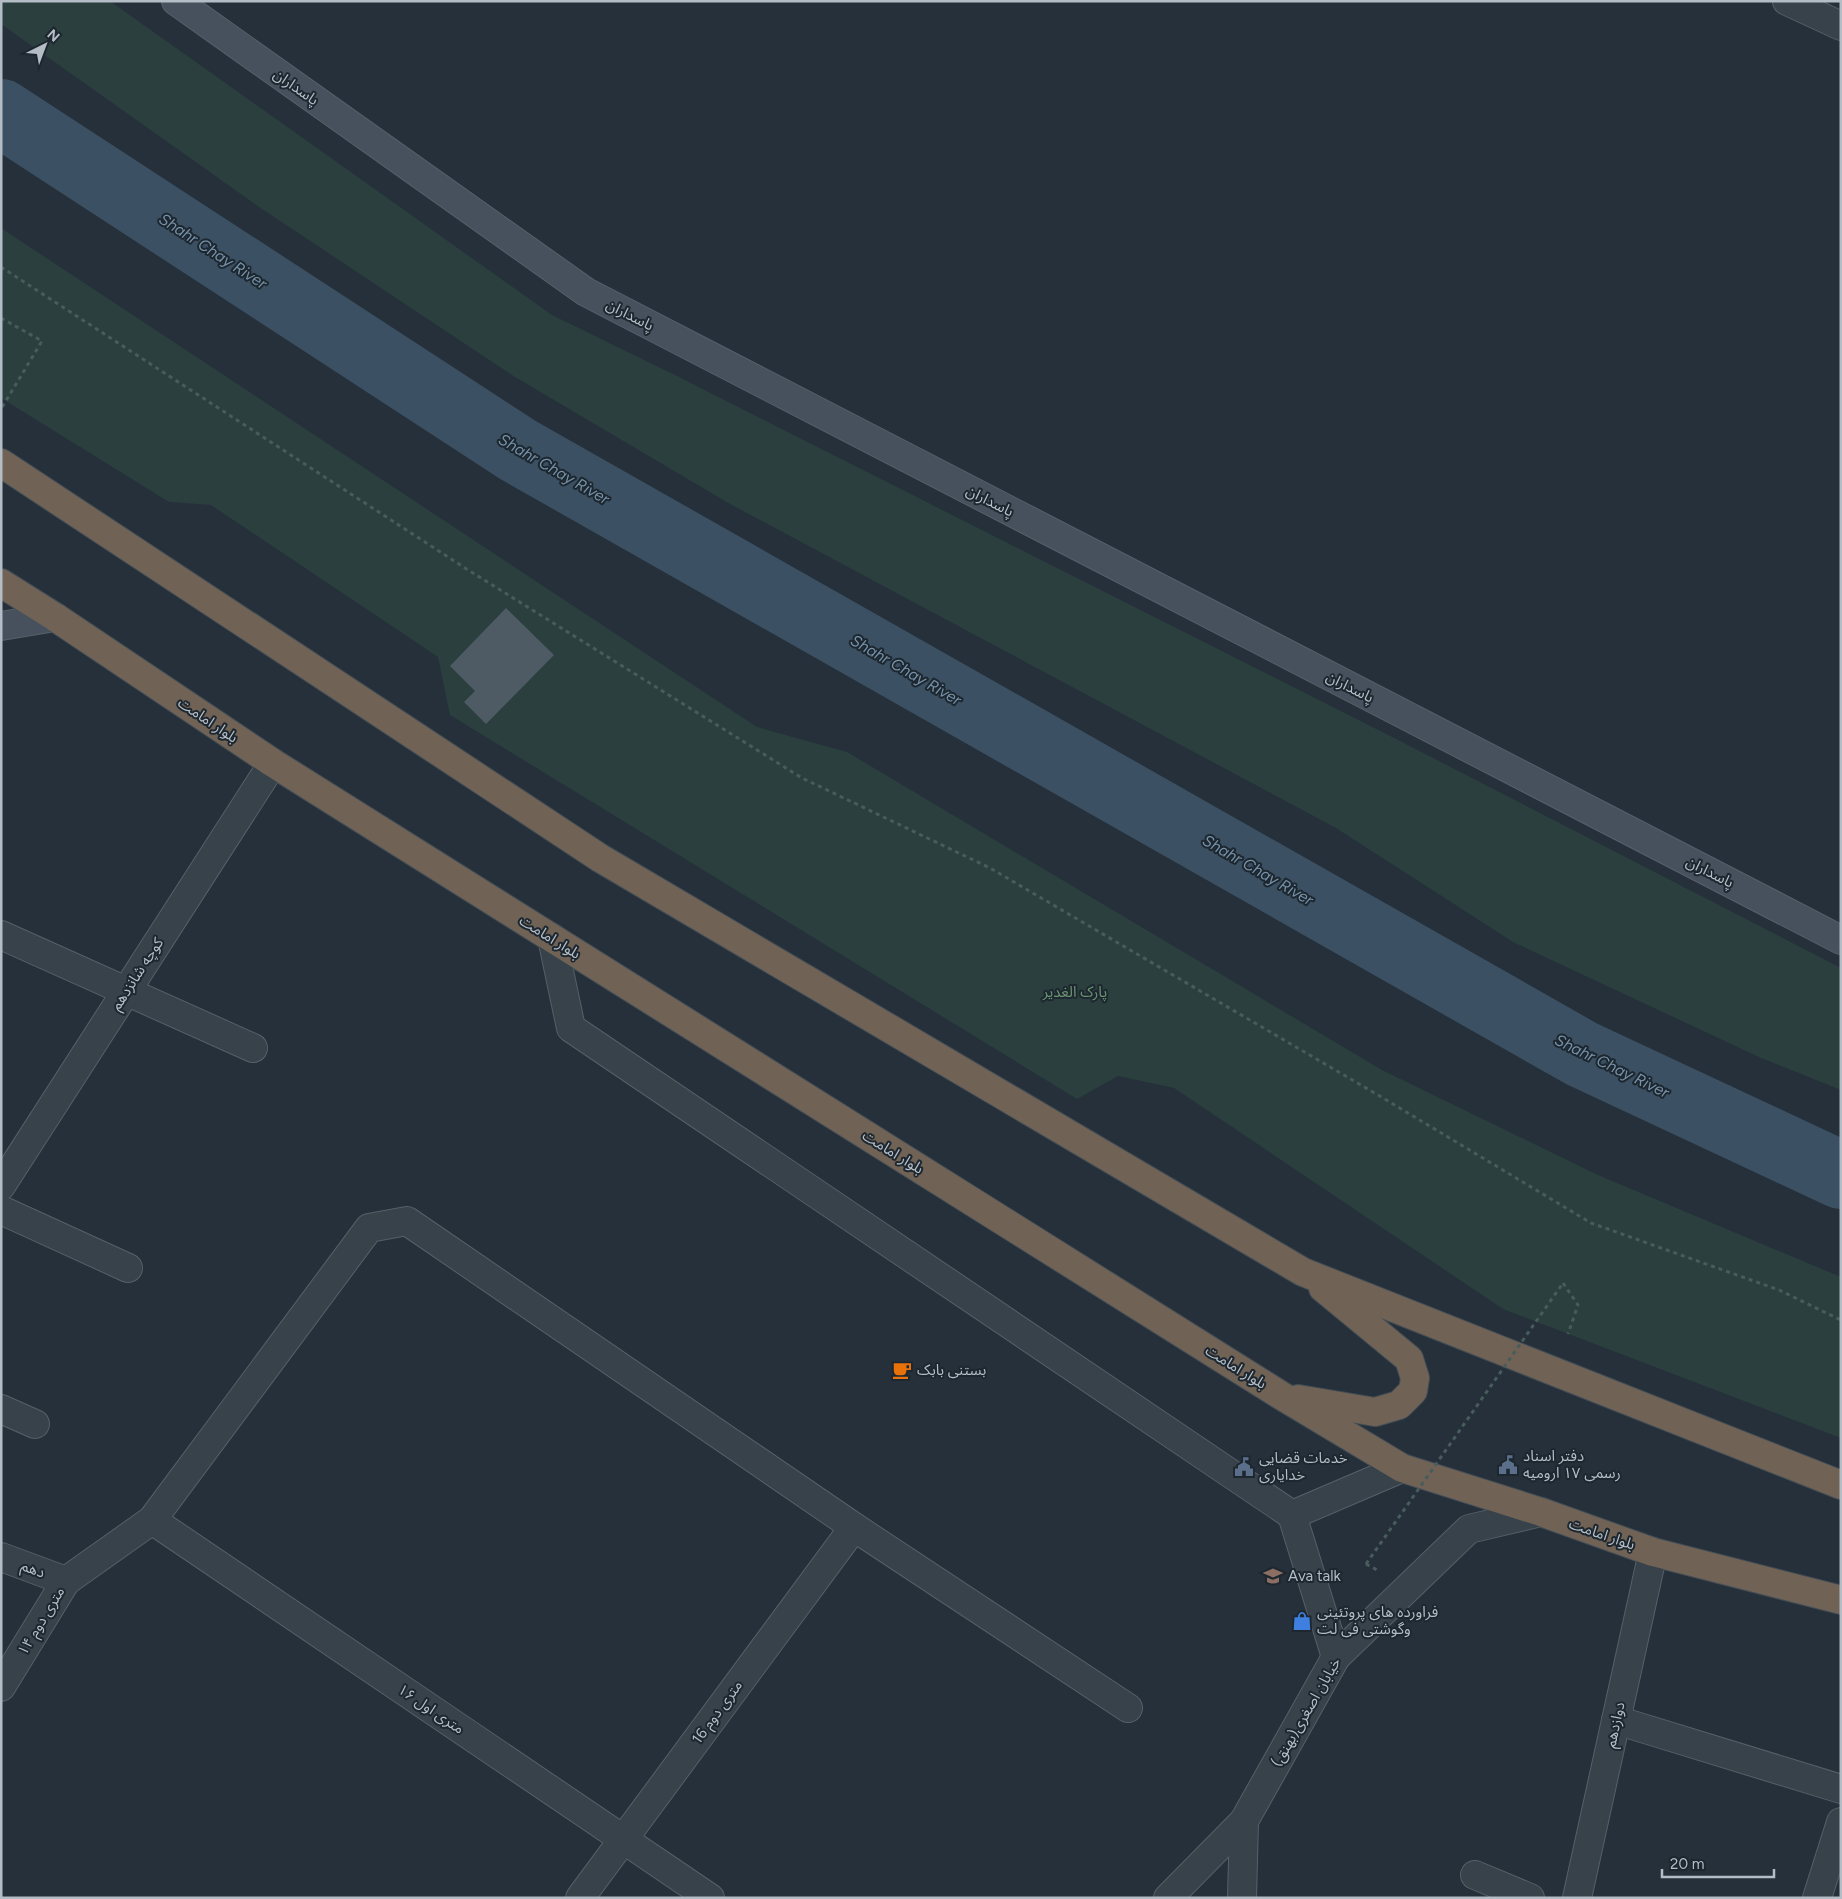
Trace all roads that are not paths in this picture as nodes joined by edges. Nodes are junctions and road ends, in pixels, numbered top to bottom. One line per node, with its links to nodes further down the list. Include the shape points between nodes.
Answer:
1 (176, 1): 11 (main road, پاسداران, via 586,292)
2 (1787, 1): 3 (street)
3 (1841, 26)
4 (1, 463): 17 (highway, via 600,858)
5 (1, 583): 6 (highway, بلوار امامت)
6 (55, 617): 7 (main road); 8 (highway, بلوار امامت)
7 (1, 626)
8 (273, 763): 10 (highway, بلوار امامت); 12 (street, کوچه شانزدهم)
9 (1, 934): 12 (street)
10 (552, 938): 18 (highway, بلوار امامت); 24 (street, via 572,1028)
11 (1841, 940)
12 (126, 991): 13 (street); 14 (street, کوچه شانزدهم)
13 (252, 1048)
14 (1, 1186)
15 (1, 1210): 16 (street)
16 (128, 1268)
17 (1303, 1272): 18 (highway, via 1409,1359 1415,1378 1413,1391 1399,1405 1375,1412); 22 (highway)
18 (1282, 1396): 21 (highway, بلوار امامت)
19 (1, 1409): 20 (street)
20 (35, 1424)
21 (1402, 1468): 23 (highway, بلوار امامت); 24 (street)
22 (1841, 1485)
23 (1541, 1512): 27 (highway, بلوار امامت); 31 (street, خیابان اصغری(بهنق), via 1469,1529)
24 (1292, 1515): 31 (street)
25 (152, 1520): 26 (street, via 369,1228 407,1221); 29 (street); 38 (street, ۱۶ متری اول)
26 (854, 1527): 33 (street); 38 (street, 16 متری دوم)
27 (1653, 1552): 30 (highway, بلوار امامت); 34 (street, دوازدهم)
28 (1, 1557): 29 (street, دهم)
29 (66, 1581): 32 (street, ۱۴ متری دوم)
30 (1841, 1600)
31 (1336, 1657): 36 (street, خیابان اصغری(بهنق))
32 (1, 1687)
33 (1128, 1708)
34 (1616, 1720): 35 (street); 45 (street, دوازدهم)
35 (1841, 1788)
36 (1244, 1821): 42 (street); 43 (street, خیابان اصغری(بهنق))
37 (1841, 1822): 46 (street)
38 (623, 1840): 40 (street, 16 متری دوم); 41 (street, ۱۶ متری اول)
39 (1475, 1874): 44 (street)
40 (580, 1898)
41 (710, 1898)
42 (1168, 1898)
43 (1242, 1898)
44 (1530, 1898)
45 (1577, 1898)
46 (1817, 1898)

